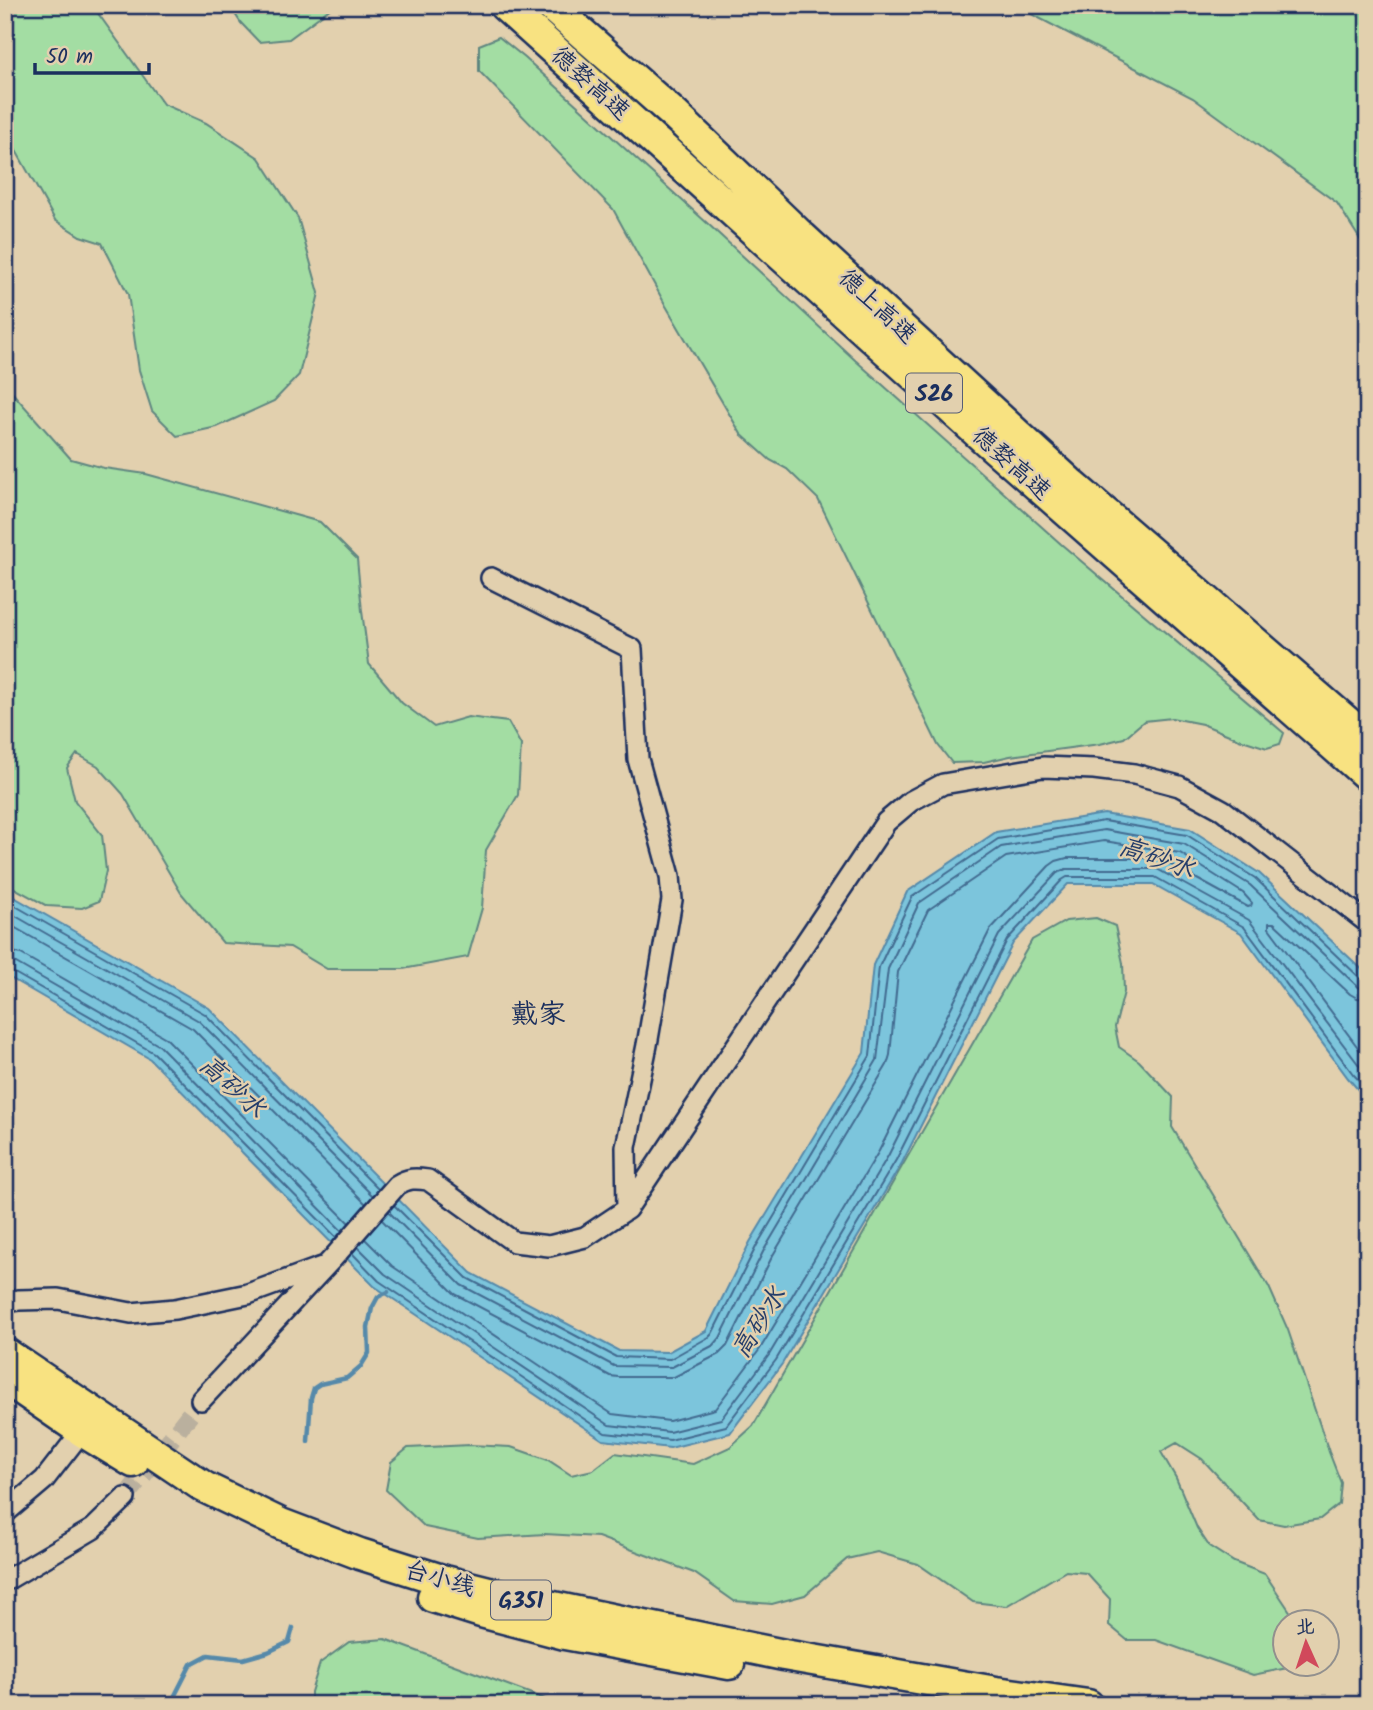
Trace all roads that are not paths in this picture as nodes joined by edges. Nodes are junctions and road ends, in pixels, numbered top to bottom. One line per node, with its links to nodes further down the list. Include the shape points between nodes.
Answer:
1 (504, 5): 5 (highway, 德婺高速 / S26)
2 (550, 5): 4 (highway, 德上高速, via 676,116 1069,482)
3 (491, 578): 7 (street, via 632,649 638,759 673,900 626,1147)
4 (1368, 740)
5 (1368, 776)
6 (1368, 923): 7 (street, via 1223,810 1180,786 1134,774 1043,767 943,784 911,801 886,822)
7 (627, 1209): 8 (street, via 585,1237 549,1246 514,1242 428,1180 407,1179)
8 (330, 1261): 9 (street, via 248,1294 175,1309 131,1313 58,1299); 12 (street)
9 (5, 1302)
10 (5, 1353): 13 (highway, 台小线 / G351)
11 (5, 1378): 13 (highway, 台小线 / G351)
12 (201, 1400)
13 (88, 1423): 15 (street, via 44,1480); 17 (highway, 台小线 / G351, via 173,1485 352,1570 481,1612 565,1634); 18 (highway, 台小线 / G351, via 281,1524 445,1581 784,1655)
14 (125, 1498): 16 (street, via 93,1529)
15 (5, 1513)
16 (5, 1581)
17 (985, 1705)
18 (1088, 1705)

